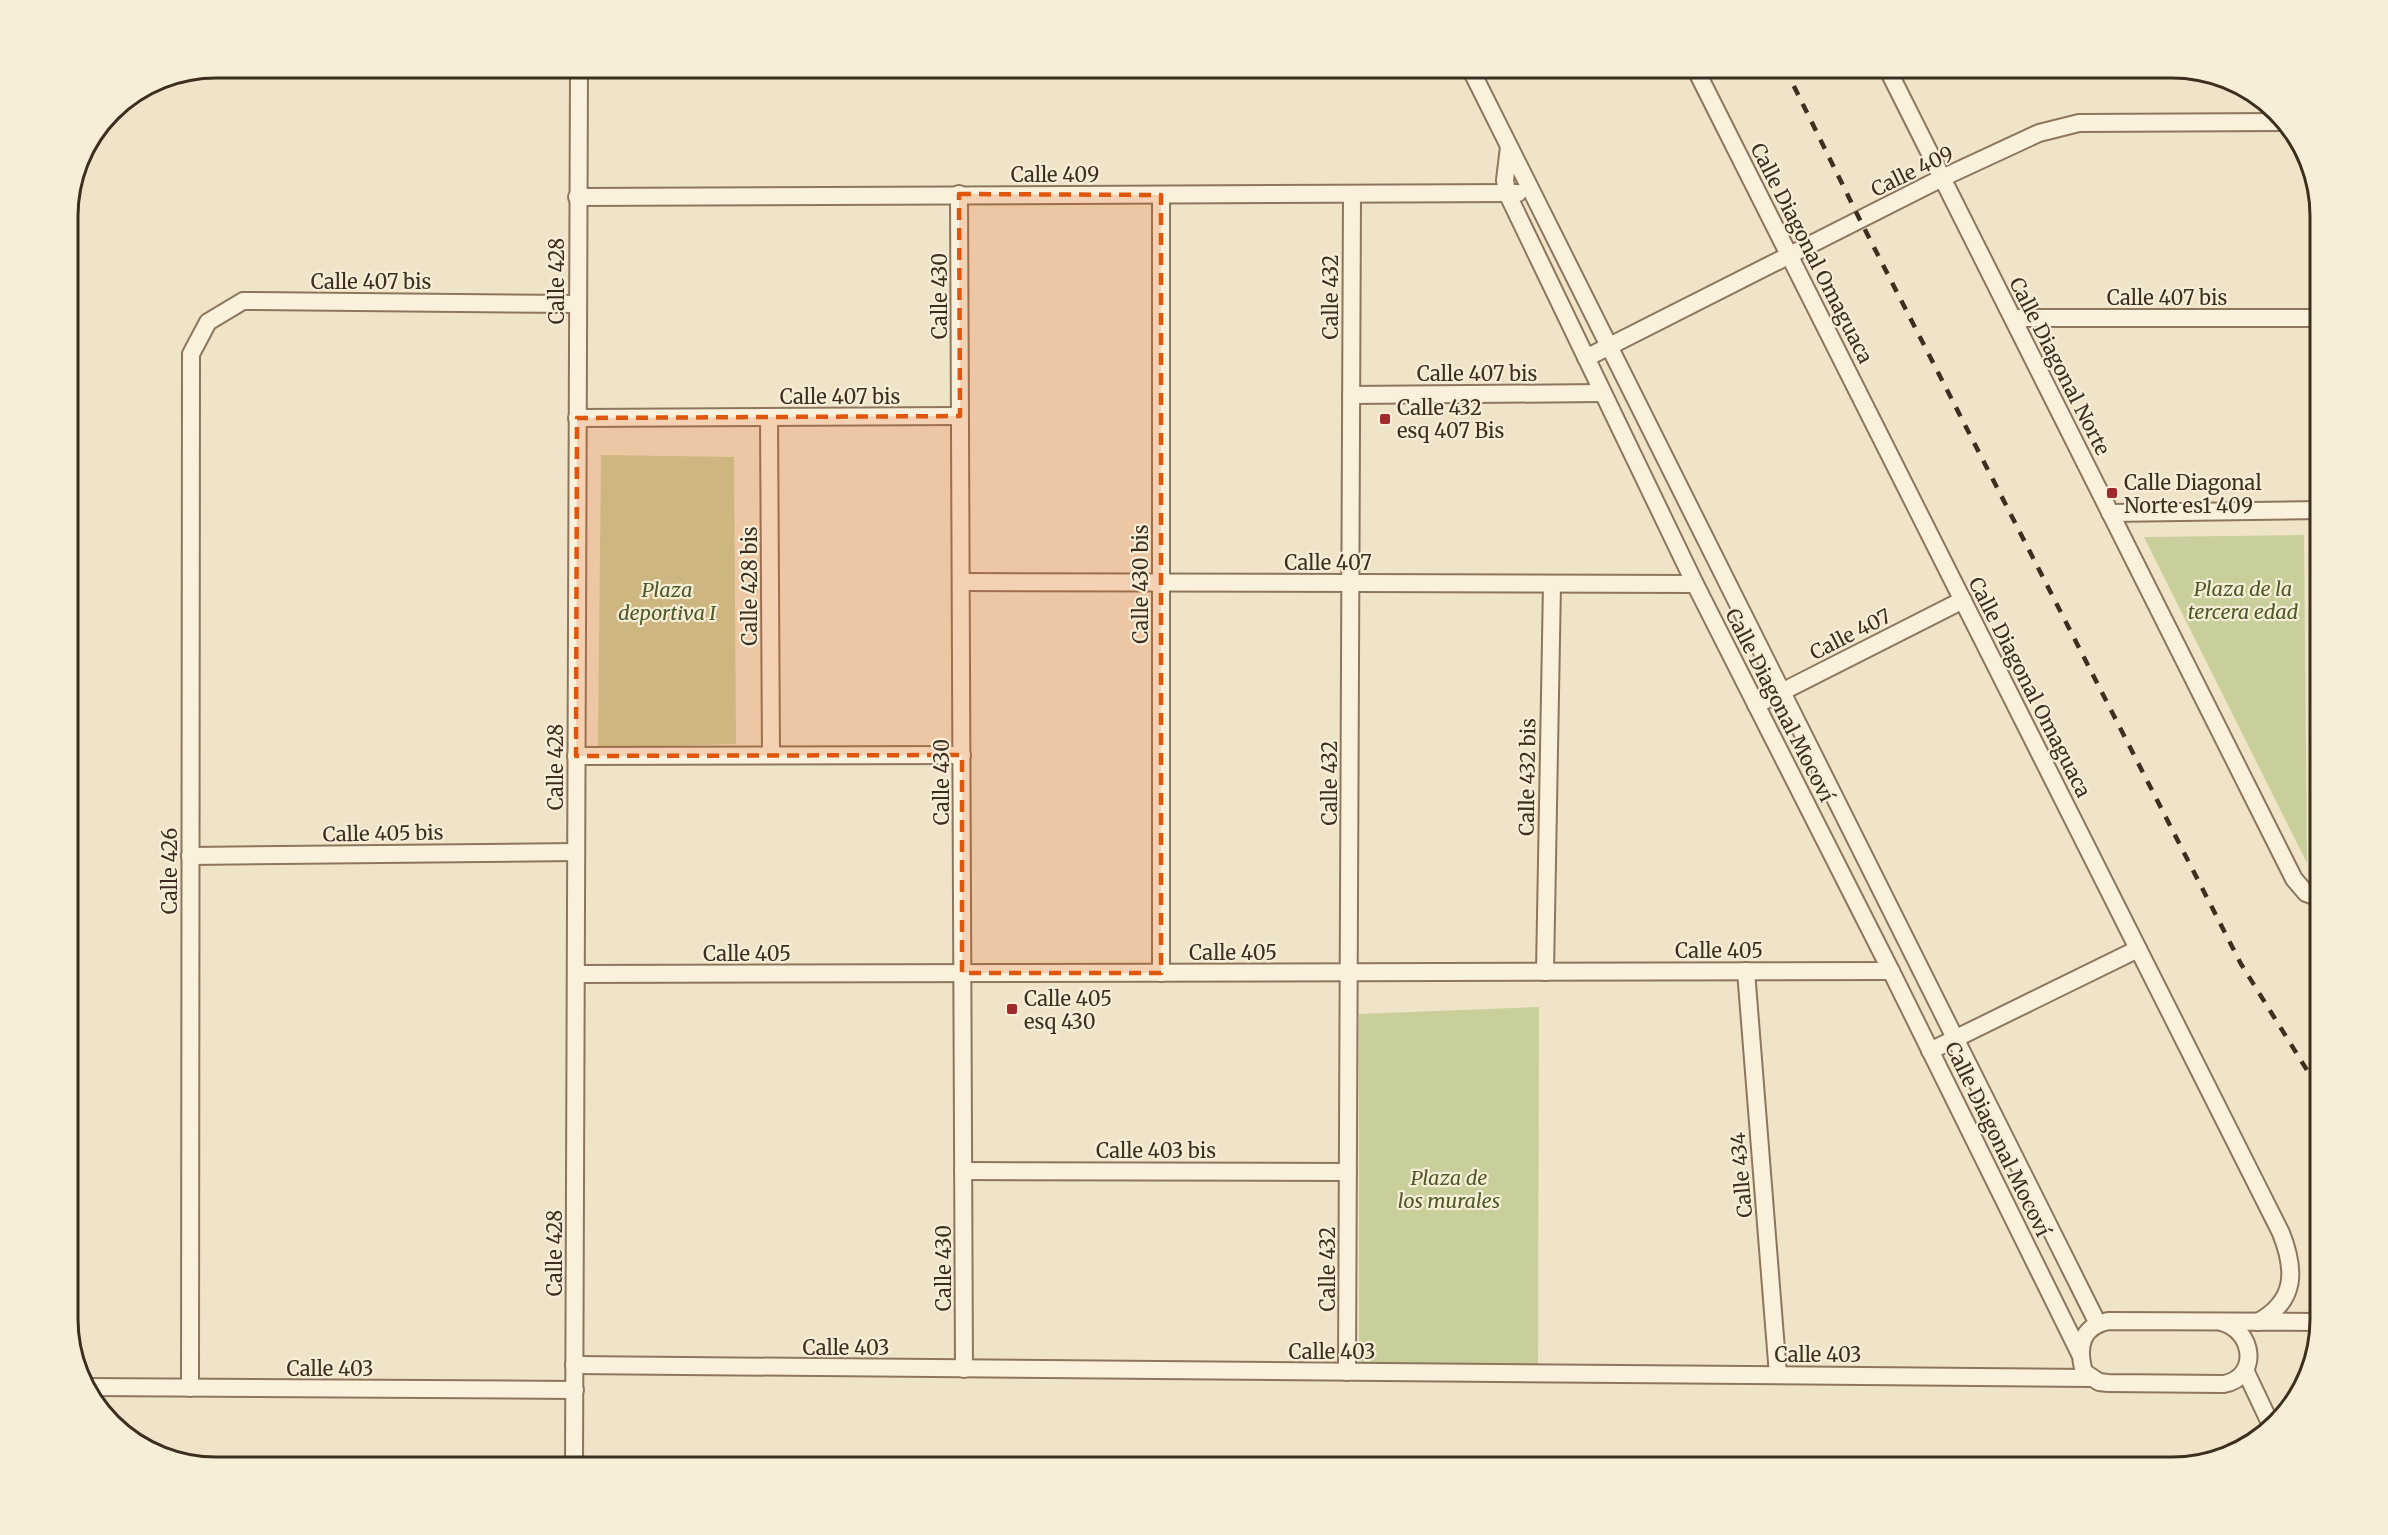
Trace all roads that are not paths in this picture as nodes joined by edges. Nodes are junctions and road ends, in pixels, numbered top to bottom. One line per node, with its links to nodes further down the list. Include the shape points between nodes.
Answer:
1 (579, 78): 13 (street, Calle 428)
2 (1475, 78): 6 (street)
3 (1700, 78): 14 (street, Calle Diagonal Omaguaca)
4 (1892, 78): 7 (street, Calle Diagonal Norte)
5 (2273, 122): 7 (street, Calle 409, via 2079,123 2039,134)
6 (1509, 147): 8 (street, Calle Diagonal Mocoví); 11 (street, Calle Diagonal Mocoví)
7 (1942, 178): 14 (street, Calle 409); 16 (street, Calle Diagonal Norte)
8 (1507, 193): 10 (street, Calle 409); 11 (street, Calle 409); 20 (street, Calle Diagonal Mocoví)
9 (959, 194): 12 (street, Calle 409); 13 (street, Calle 409); 23 (street, Calle 430)
10 (1352, 194): 12 (street, Calle 409); 22 (street, Calle 432)
11 (1532, 194): 18 (street, Calle Diagonal Mocoví)
12 (1161, 195): 29 (street, Calle 430 bis)
13 (577, 196): 15 (street, Calle 428)
14 (1790, 255): 18 (street, Calle 409); 33 (street, Calle Diagonal Omaguaca)
15 (577, 304): 19 (street, Calle 407 bis, via 243,301 208,322); 25 (street, Calle 428)
16 (2013, 318): 17 (street, Calle 407 bis); 27 (street, Calle Diagonal Norte)
17 (2310, 318)
18 (1609, 346): 20 (street, Calle 409); 34 (street, Calle Diagonal Mocoví)
19 (191, 354): 40 (street, Calle 426)
20 (1586, 358): 21 (street, Calle Diagonal Mocoví)
21 (1604, 393): 22 (street, Calle 407 bis); 32 (street, Calle Diagonal Mocoví)
22 (1351, 395): 30 (street, Calle 432)
23 (960, 416): 24 (street, Calle 407 bis); 28 (street, Calle 430)
24 (769, 417): 25 (street, Calle 407 bis); 36 (street, Calle 428 bis)
25 (577, 418): 38 (street, Calle 428)
26 (2310, 510): 27 (street)
27 (2110, 513): 41 (street, Calle Diagonal Norte, via 2295,879)
28 (961, 582): 29 (street, Calle 407); 37 (street, Calle 430)
29 (1161, 583): 30 (street, Calle 407); 48 (street, Calle 430 bis)
30 (1350, 583): 31 (street, Calle 407); 45 (street, Calle 432)
31 (1552, 584): 32 (street, Calle 407); 46 (street, Calle 432 bis)
32 (1695, 585): 35 (street, Calle Diagonal Mocoví)
33 (1963, 600): 34 (street, Calle 407); 42 (street, Calle Diagonal Omaguaca)
34 (1782, 692): 35 (street, Calle 407); 50 (street, Calle Diagonal Mocoví)
35 (1756, 705): 44 (street, Calle Diagonal Mocoví)
36 (771, 755): 37 (street); 38 (street)
37 (962, 755): 47 (street, Calle 430)
38 (576, 756): 39 (street, Calle 428)
39 (576, 852): 40 (street, Calle 405 bis); 49 (street, Calle 428)
40 (190, 856): 66 (street, Calle 426)
41 (2310, 894)
42 (2138, 949): 50 (street); 55 (street, Calle Diagonal Omaguaca, via 2288,1251 2288,1292 2272,1315)
43 (1746, 971): 44 (street, Calle 405); 46 (street, Calle 405); 63 (street, Calle 434)
44 (1891, 971): 51 (street, Calle Diagonal Mocoví)
45 (1349, 972): 46 (street, Calle 405); 48 (street, Calle 405); 53 (street, Calle 432)
46 (1545, 972)
47 (962, 973): 48 (street, Calle 405); 49 (street, Calle 405); 52 (street, Calle 430)
48 (1161, 973)
49 (576, 974): 59 (street, Calle 428)
50 (1955, 1038): 51 (street); 57 (street, Calle Diagonal Mocoví)
51 (1930, 1051): 58 (street, Calle Diagonal Mocoví)
52 (963, 1171): 53 (street, Calle 403 bis); 60 (street, Calle 430)
53 (1348, 1172): 62 (street, Calle 432)
54 (2221, 1322): 55 (street); 57 (street); 61 (street, via 2236,1328 2246,1342)
55 (2258, 1322): 56 (street)
56 (2310, 1322)
57 (2098, 1324): 58 (street, via 2084,1336)
58 (2080, 1354): 64 (street, via 2084,1372)
59 (574, 1365): 60 (street, Calle 403); 67 (street, Calle 428)
60 (964, 1369): 62 (street, Calle 403)
61 (2245, 1370): 64 (street, Calle 403, via 2233,1382 2224,1384 2108,1383); 68 (street)
62 (1347, 1372): 63 (street, Calle 403)
63 (1778, 1375): 64 (street, Calle 403)
64 (2090, 1378)
65 (96, 1388): 66 (street, Calle 403)
66 (190, 1388): 67 (street, Calle 403)
67 (574, 1390): 69 (street, Calle 428)
68 (2268, 1418)
69 (574, 1457)

